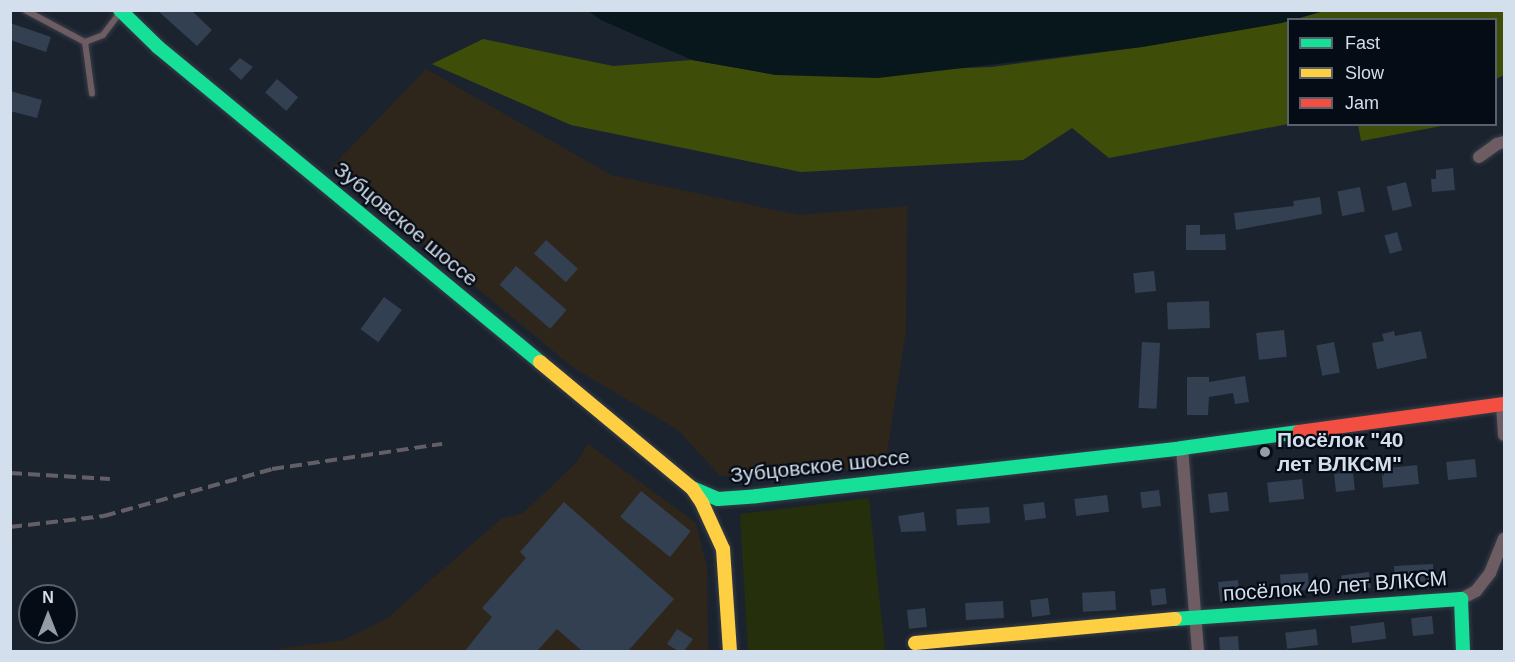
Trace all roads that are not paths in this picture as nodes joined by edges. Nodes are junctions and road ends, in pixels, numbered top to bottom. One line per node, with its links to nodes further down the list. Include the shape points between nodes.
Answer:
1 (25, 10): 3 (lane)
2 (121, 11): 3 (lane, via 103,35); 10 (street, Зубцовское шоссе, via 167,54)
3 (85, 42): 4 (lane)
4 (92, 94)
5 (1504, 142): 6 (street)
6 (1479, 157)
7 (1503, 405): 8 (street); 9 (street, Зубцовское шоссе)
8 (1504, 435)
9 (1182, 448): 10 (street, Зубцовское шоссе, via 757,496 718,499); 13 (street, посёлок 40 лет ВЛКСМ)
10 (692, 488): 15 (street, via 723,549)
11 (1504, 539): 12 (street, via 1490,573 1476,591)
12 (1461, 599): 13 (street, посёлок 40 лет ВЛКСМ); 17 (street, посёлок 40 лет ВЛКСМ)
13 (1195, 617): 14 (street, посёлок 40 лет ВЛКСМ); 16 (street, посёлок 40 лет ВЛКСМ)
14 (915, 643)
15 (730, 651)
16 (1198, 651)
17 (1463, 651)

